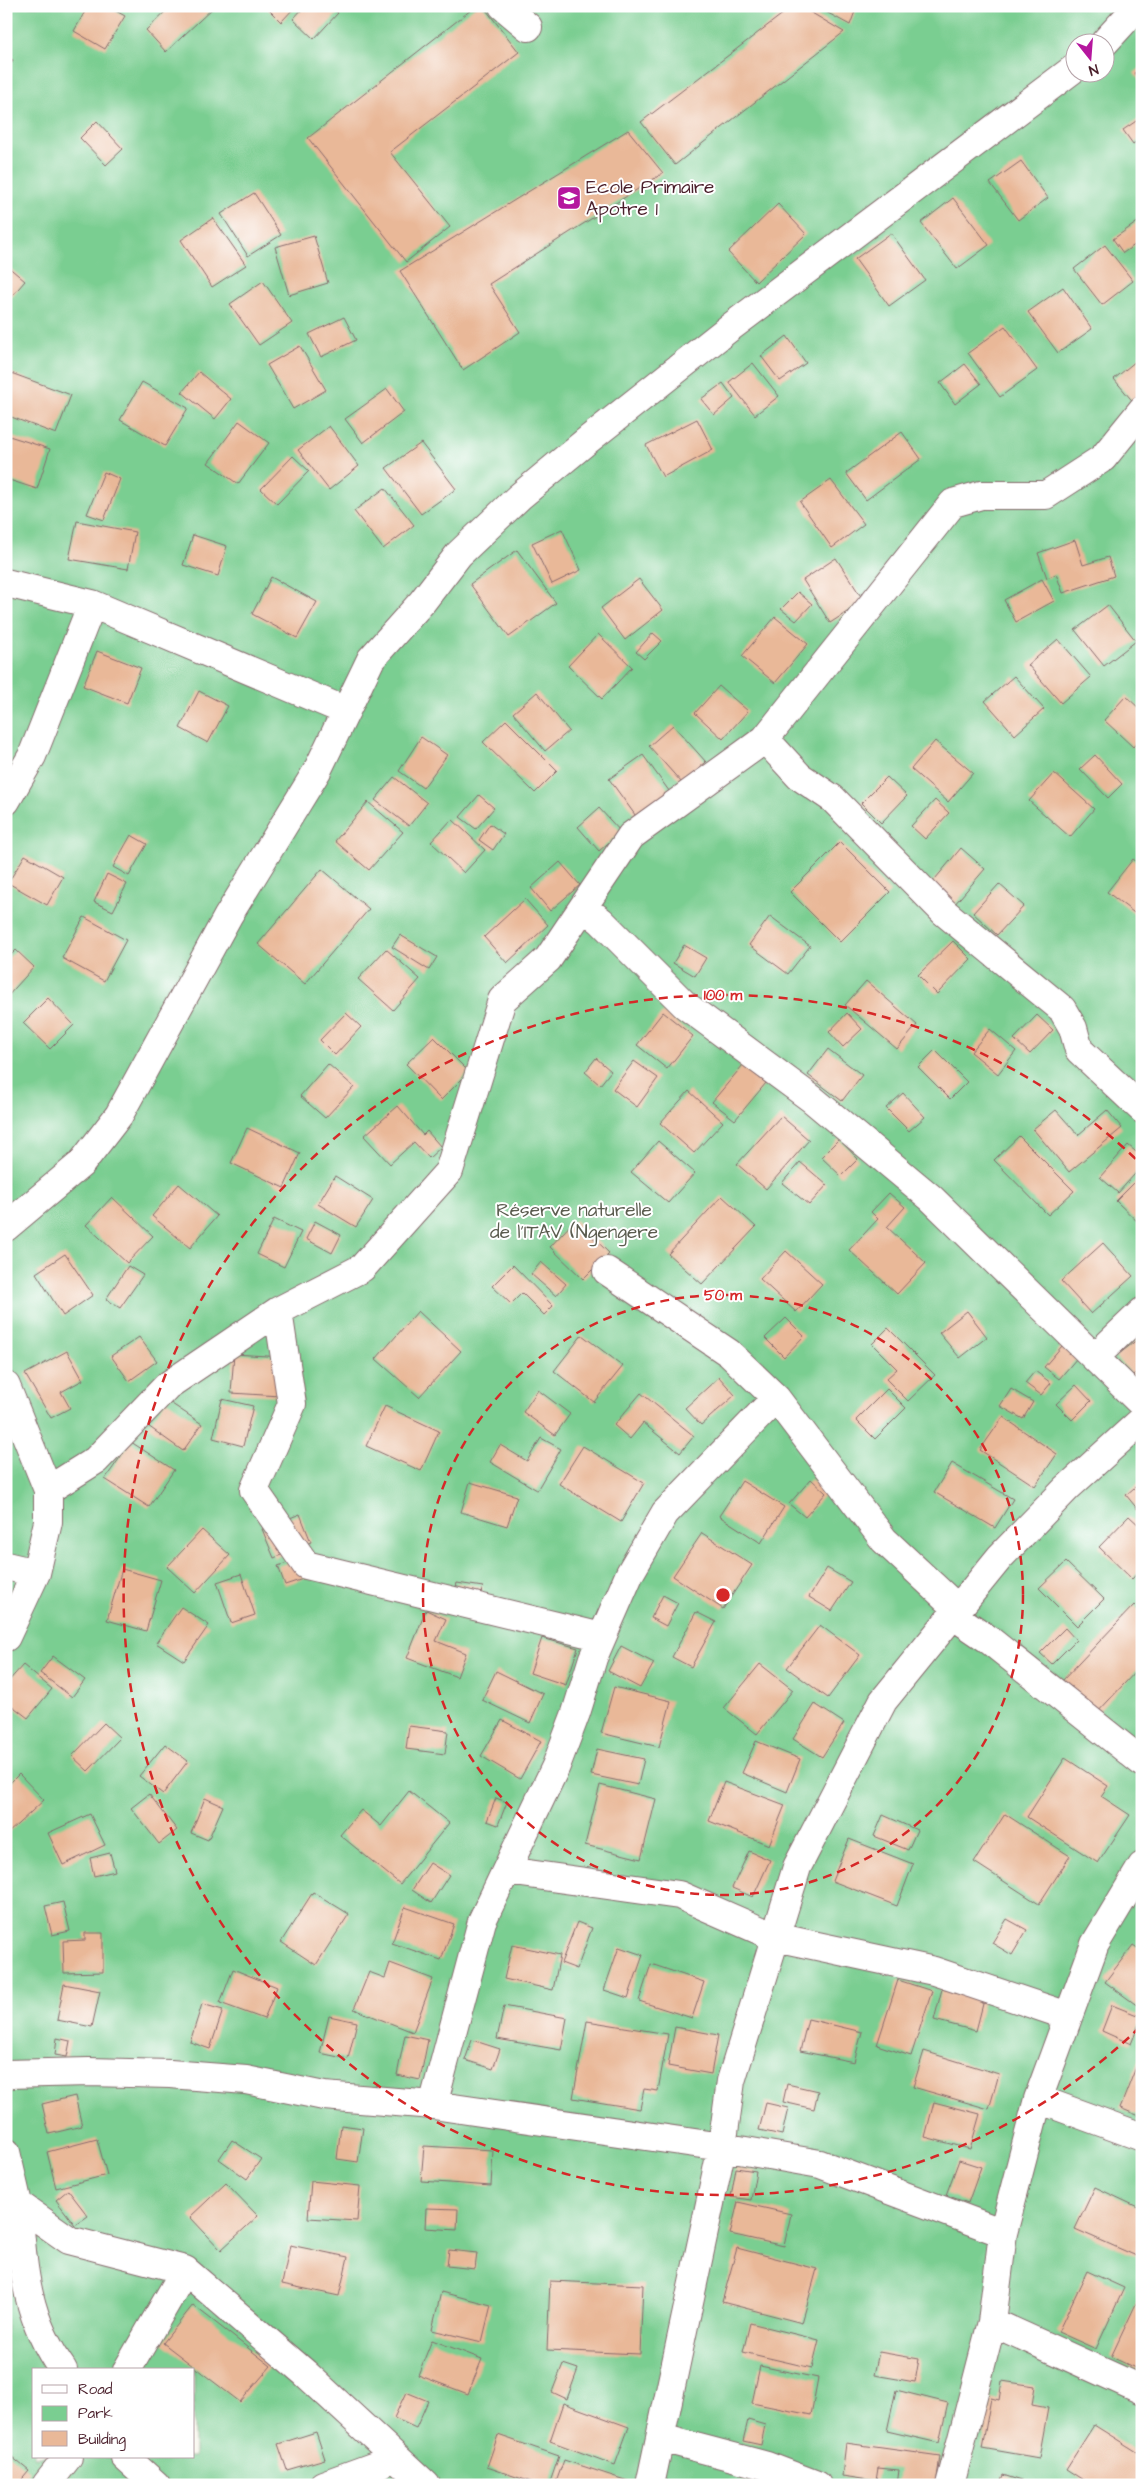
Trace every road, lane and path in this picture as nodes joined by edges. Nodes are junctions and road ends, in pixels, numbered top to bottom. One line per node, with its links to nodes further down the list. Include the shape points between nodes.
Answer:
1 (503, 6): 3 (street)
2 (1138, 6): 4 (street)
3 (528, 27)
4 (1114, 32)
5 (1066, 75): 9 (street, via 728,329 519,497 459,554 422,602 371,658)
6 (1142, 410): 10 (street, via 1103,458 1046,495 981,495 953,502)
7 (6, 583): 8 (street)
8 (92, 604): 9 (street); 11 (street, via 32,756)
9 (346, 711): 14 (street, via 317,771 228,916 119,1115 81,1164)
10 (764, 739): 12 (street, via 631,836); 13 (street, via 799,776 833,799 944,912 1062,1009 1073,1028 1079,1050)
11 (6, 801)
12 (600, 921): 16 (street, via 548,959 502,1000 449,1171 362,1268); 18 (street, via 684,1005 812,1098 931,1198)
13 (1142, 1109)
14 (6, 1227)
15 (608, 1271): 20 (street, via 729,1353)
16 (278, 1311): 23 (street, via 167,1386 96,1460); 28 (street, via 292,1404 254,1490 306,1565)
17 (1142, 1312): 18 (street)
18 (1095, 1357): 21 (street)
19 (6, 1386): 23 (street)
20 (776, 1398): 26 (street, via 884,1540); 28 (street, via 665,1513 630,1573)
21 (1142, 1404)
22 (1142, 1420): 26 (street, via 1067,1488 1000,1558)
23 (48, 1490): 25 (street, via 48,1522)
24 (6, 1566): 25 (street)
25 (36, 1573): 27 (street)
26 (957, 1613): 29 (street); 32 (street, via 883,1702 797,1867)
27 (6, 1637)
28 (602, 1637): 31 (street, via 556,1766)
29 (1142, 1762)
30 (1142, 1866): 33 (street, via 1095,1944)
31 (507, 1871): 32 (street, via 679,1895); 36 (street, via 482,1921)
32 (775, 1937): 33 (street, via 934,1971); 38 (street, via 731,2081)
33 (1068, 2016): 35 (street)
34 (6, 2074): 36 (street, via 179,2075 246,2080 324,2096)
35 (1038, 2099): 37 (street); 41 (street)
36 (433, 2105): 38 (street)
37 (1142, 2137)
38 (722, 2147): 41 (street, via 820,2164); 47 (street)
39 (6, 2152): 40 (street)
40 (18, 2204): 42 (street, via 70,2240); 44 (street, via 23,2266 33,2316)
41 (1003, 2233): 43 (street)
42 (185, 2270): 45 (street); 48 (street)
43 (992, 2322): 46 (street); 57 (street)
44 (62, 2368)
45 (128, 2368)
46 (1142, 2390)
47 (661, 2438): 55 (street); 56 (street, via 767,2466)
48 (394, 2455): 53 (street, via 378,2465); 54 (street)
49 (67, 2458): 51 (street)
50 (126, 2458): 52 (street)
51 (46, 2485)
52 (156, 2485)
53 (323, 2485)
54 (426, 2485)
55 (650, 2485)
56 (817, 2485)
57 (950, 2485)

